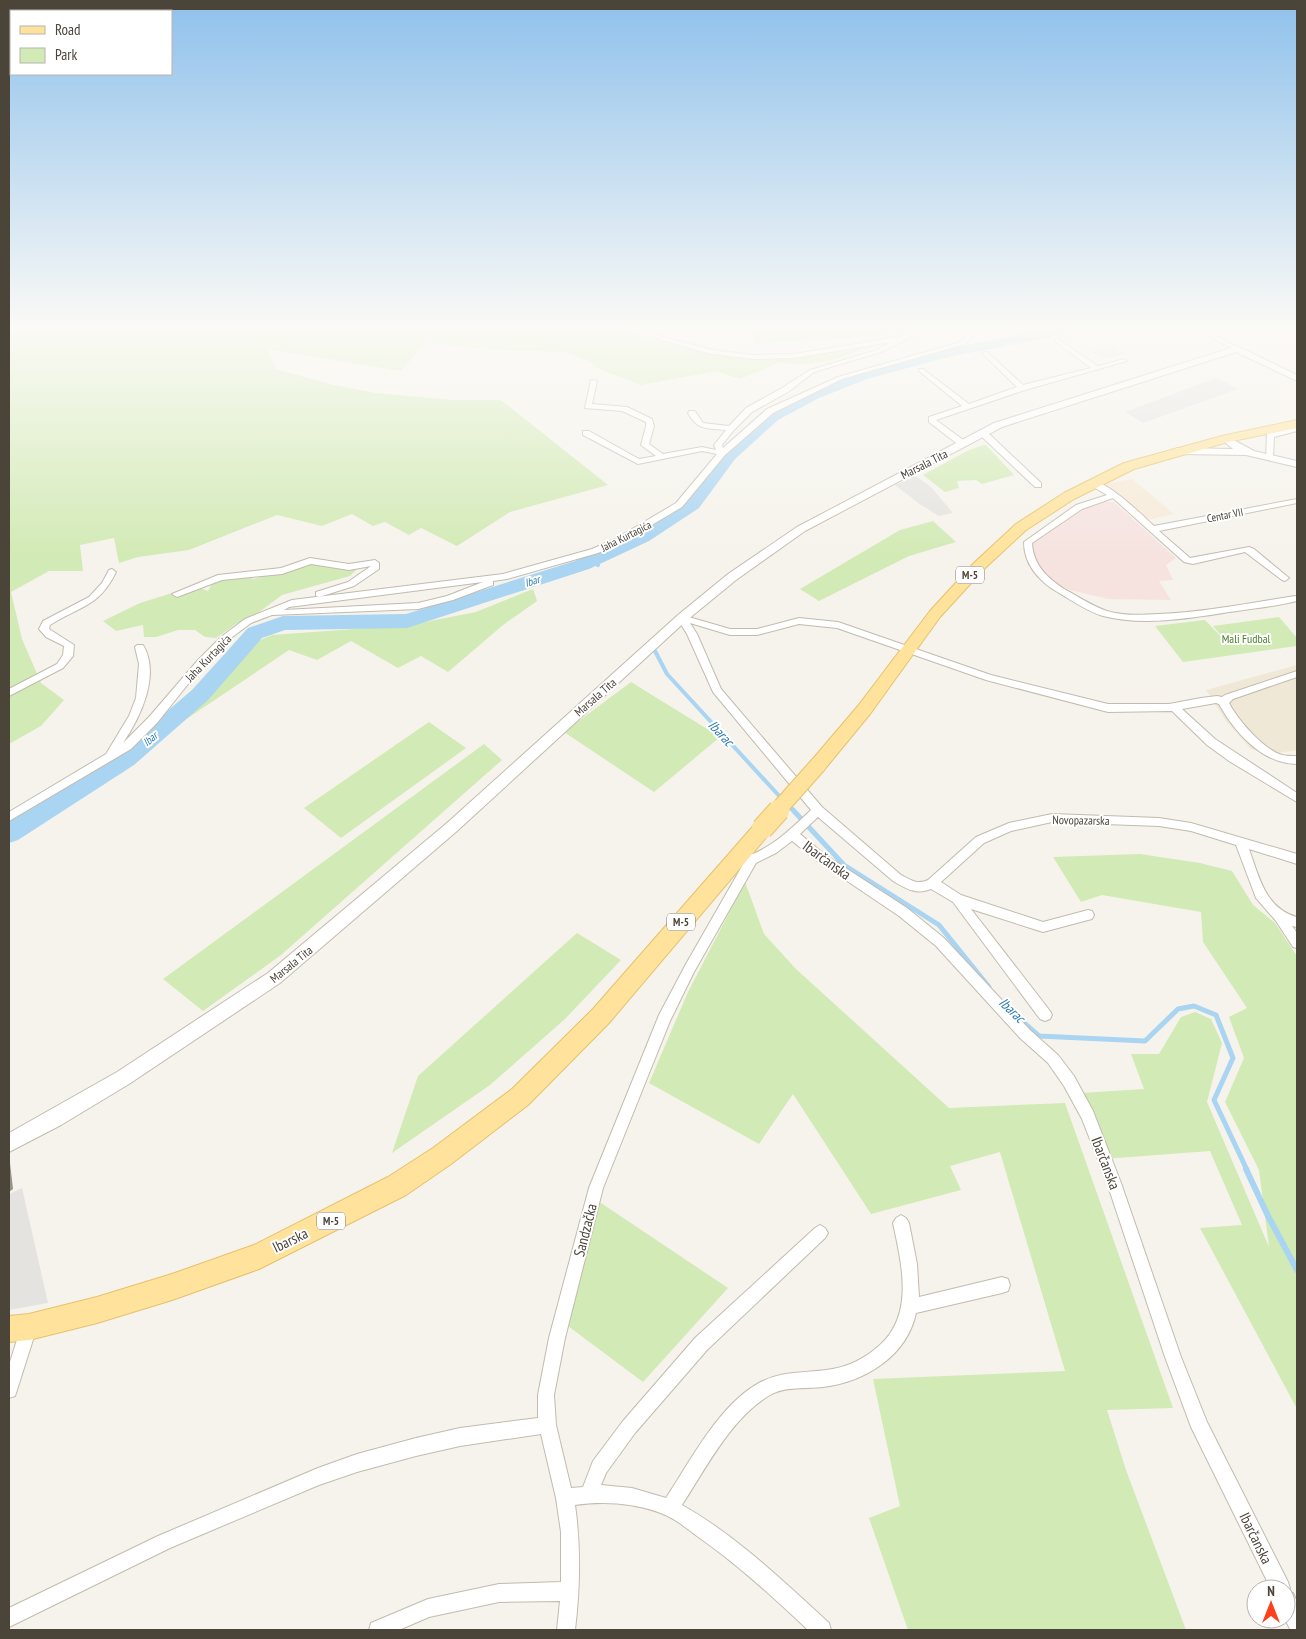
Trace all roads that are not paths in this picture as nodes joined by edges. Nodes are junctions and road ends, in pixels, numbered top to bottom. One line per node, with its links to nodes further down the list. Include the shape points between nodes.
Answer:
1 (588, 404): 19 (street, via 624,409 649,421 645,445)
2 (759, 404): 10 (street, Jaha Kurtagića)
3 (784, 404): 18 (street, Jaha Kurtagića, via 770,411)
4 (973, 404): 6 (street)
5 (1058, 404): 13 (street, Marsala Tita)
6 (968, 406): 15 (street, via 935,417 932,421)
7 (692, 413): 10 (street, via 701,425)
8 (1297, 414): 14 (main road, via 1239,429)
9 (1297, 424): 14 (main road, M-5)
10 (731, 428): 18 (street, Jaha Kurtagića, via 718,445)
11 (1297, 429): 20 (street, via 1270,436)
12 (586, 433): 19 (street, via 638,462)
13 (983, 433): 15 (street, Marsala Tita); 23 (street)
14 (1226, 439): 16 (main road, M-5); 17 (street)
15 (963, 444): 34 (street, Marsala Tita, via 801,529 732,577)
16 (1177, 451): 17 (street); 22 (main road, M-5, via 1129,466)
17 (1248, 452): 20 (street)
18 (722, 454): 19 (street, via 702,449); 28 (street, Jaha Kurtagića, via 679,505 635,532 595,551)
19 (662, 457)
20 (1269, 457): 21 (street)
21 (1297, 464)
22 (1093, 483): 24 (street); 36 (main road, M-5, via 1021,527 956,588)
23 (1038, 485)
24 (1114, 495): 26 (street); 31 (street, via 1079,507 1028,542 1028,551 1040,576 1050,585 1105,613 1136,618)
25 (1297, 501): 26 (street, Centar VII)
26 (1154, 529): 29 (street, via 1187,560 1246,549)
27 (112, 572): 38 (street, via 97,597 46,623 44,629 48,635 69,645 68,656 60,666)
28 (504, 577): 32 (street, Jaha Kurtagića); 33 (street, Jaha Kurtagića, via 450,598 418,606)
29 (1285, 578)
30 (177, 594): 32 (street, via 221,577 282,571 310,561 349,566 375,563 375,569 352,584)
31 (1295, 599)
32 (286, 605): 33 (street)
33 (266, 614): 41 (street, Jaha Kurtagića, via 248,621 224,639 153,720 126,746)
34 (682, 618): 36 (street, via 730,632 757,632 786,623 838,625); 44 (street, via 718,690); 57 (street, Marsala Tita, via 452,828 274,978 123,1078)
35 (140, 647): 41 (street, via 145,660 142,700)
36 (908, 651): 40 (street, via 989,678 1108,708); 48 (main road, M-5, bridge, via 864,710 762,829)
37 (1297, 674): 39 (street, via 1229,697)
38 (9, 693)
39 (1223, 702): 40 (street, via 1201,701); 42 (street, via 1264,749 1282,759)
40 (1175, 708): 43 (street, via 1211,742)
41 (107, 758): 45 (street, Jaha Kurtagića)
42 (1297, 760)
43 (1297, 798)
44 (815, 813): 46 (street); 50 (street, via 897,878 921,888)
45 (9, 817)
46 (797, 831): 48 (street, via 763,855); 68 (street, Ibarčanska, via 820,857 903,912 940,942 1025,1034 1053,1059 1069,1081 1088,1116 1114,1183 1200,1427)
47 (1240, 841): 49 (street, Novopazarska); 50 (street, Novopazarska, via 1159,822 1052,818 1009,827 980,840); 53 (street, via 1260,895)
48 (747, 857): 62 (main road, Ibarska / M-5, via 601,1016 520,1097 397,1186 259,1256 172,1288); 64 (street, Sandzačka, via 664,1019 596,1188 555,1348 546,1395)
49 (1297, 859)
50 (932, 883): 51 (street)
51 (957, 899): 52 (street, via 1043,928); 56 (street)
52 (1088, 916)
53 (1280, 917): 54 (street); 55 (street)
54 (1297, 922)
55 (1297, 943)
56 (1045, 1015)
57 (9, 1143)
58 (901, 1223): 61 (street, via 911,1280)
59 (820, 1233): 65 (street, via 701,1344 614,1447 599,1468)
60 (1002, 1285): 61 (street)
61 (910, 1307): 67 (street, via 896,1340 876,1361 835,1377 784,1382 765,1389 744,1404 725,1426)
62 (19, 1328): 63 (street)
63 (9, 1390)
64 (547, 1425): 66 (street, Sandzačka); 70 (street, via 460,1437 357,1463 164,1542)
65 (589, 1493): 66 (street); 67 (street, via 641,1498)
66 (565, 1498): 69 (street, Sandzačka, via 570,1532)
67 (670, 1508): 73 (street, via 746,1561)
68 (1276, 1579)
69 (570, 1590): 71 (street, via 499,1592 428,1608); 72 (street, Sandzačka)
70 (9, 1618)
71 (378, 1630)
72 (566, 1630)
73 (822, 1630)

